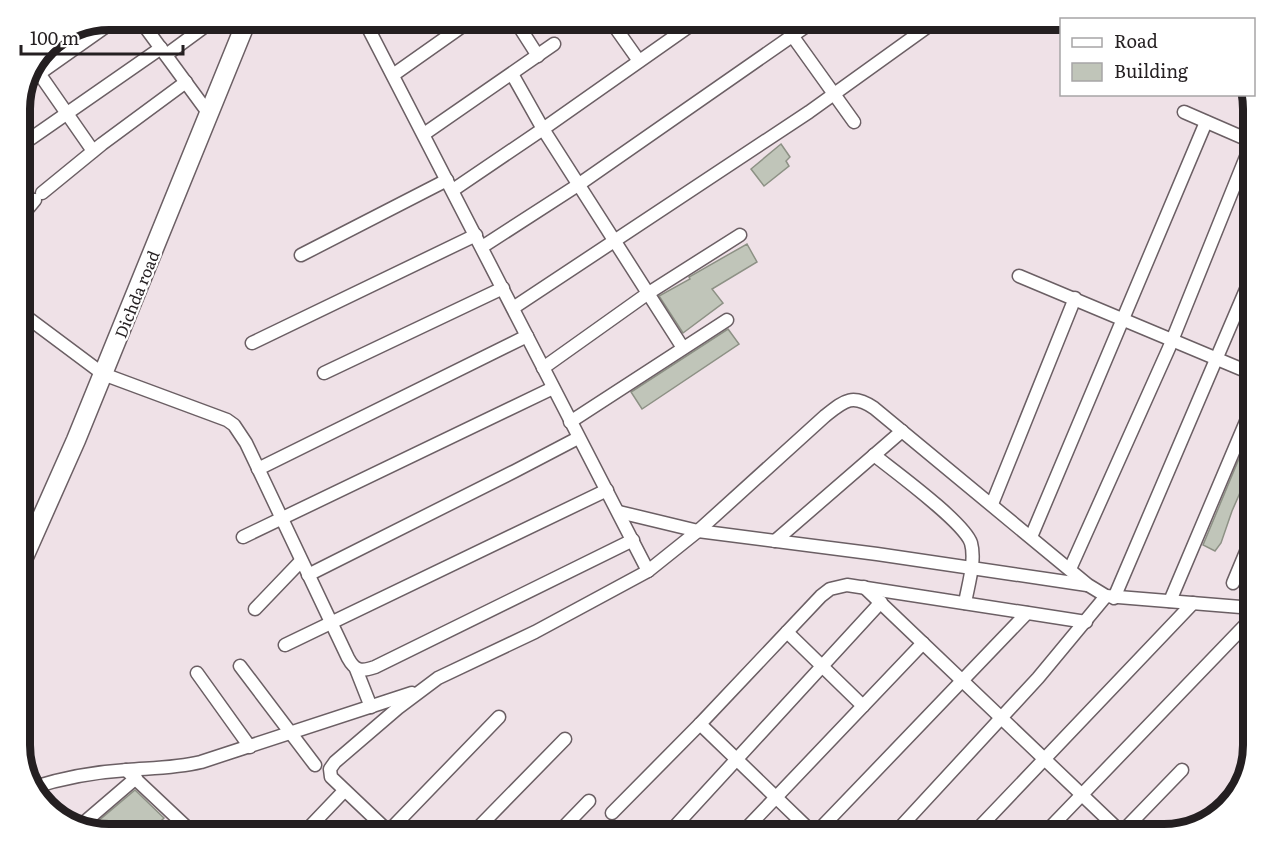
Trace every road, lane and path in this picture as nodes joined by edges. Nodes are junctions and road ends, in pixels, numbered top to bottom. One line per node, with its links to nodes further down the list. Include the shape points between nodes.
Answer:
1 (148, 30): 15 (street)
2 (198, 30): 15 (street)
3 (243, 30): 26 (main road, Dichda road)
4 (370, 30): 20 (street)
5 (457, 30): 20 (street)
6 (521, 30): 16 (street)
7 (617, 30): 17 (street)
8 (684, 30): 17 (street)
9 (788, 30): 13 (street)
10 (800, 30): 13 (street)
11 (923, 30): 23 (street)
12 (98, 31): 18 (street)
13 (792, 35): 23 (street); 36 (street)
14 (554, 44): 16 (street)
15 (164, 52): 22 (street); 25 (street)
16 (538, 56): 19 (street)
17 (639, 61): 29 (street)
18 (40, 71)
19 (512, 74): 29 (street); 30 (street)
20 (393, 75): 30 (street)
21 (37, 77): 25 (street)
22 (186, 82): 26 (street); 33 (street)
23 (833, 94): 27 (street); 40 (street)
24 (1184, 112): 28 (street)
25 (67, 114): 32 (street); 33 (street)
26 (209, 114): 60 (main road, Dichda road)
27 (854, 122)
28 (1206, 122): 31 (street); 51 (street)
29 (543, 129): 35 (street); 36 (street)
30 (424, 134): 35 (street)
31 (1243, 138)
32 (30, 139)
33 (93, 151): 37 (street)
34 (1243, 166): 53 (street)
35 (450, 185): 38 (street); 42 (street)
36 (578, 185): 40 (street); 41 (street)
37 (30, 207)
38 (476, 235): 41 (street); 54 (street)
39 (740, 235): 45 (street)
40 (615, 242): 45 (street); 48 (street)
41 (482, 247): 44 (street)
42 (301, 255)
43 (1019, 276): 46 (street)
44 (503, 288): 48 (street); 59 (street)
45 (647, 294): 55 (street); 57 (street)
46 (1075, 298): 51 (street); 69 (street)
47 (1243, 299): 56 (street)
48 (513, 308): 52 (street)
49 (30, 319): 60 (street)
50 (727, 320): 55 (street)
51 (1122, 320): 53 (street); 74 (street)
52 (527, 336): 57 (street); 67 (street)
53 (1172, 339): 56 (street); 81 (street)
54 (252, 343)
55 (683, 348): 62 (street)
56 (1217, 359): 58 (street); 87 (street)
57 (543, 368): 61 (street)
58 (1243, 370)
59 (324, 373)
60 (103, 374): 67 (street, via 227,420 240,433); 77 (main road, Dichda road)
61 (553, 388): 62 (street); 71 (street)
62 (570, 422): 65 (street)
63 (902, 431): 66 (street); 69 (street); 72 (street, via 865,402 847,401 825,416)
64 (1243, 431): 88 (street)
65 (578, 438): 68 (street); 83 (street)
66 (874, 455): 76 (street); 80 (street, via 962,528 971,543)
67 (258, 469): 71 (street)
68 (607, 490): 70 (street); 96 (street)
69 (992, 504): 74 (street)
70 (619, 512): 72 (street); 75 (street)
71 (281, 519): 73 (street); 79 (street)
72 (698, 531): 76 (street); 82 (street)
73 (243, 537)
74 (1031, 537): 81 (street)
75 (633, 540): 82 (street); 103 (street, via 389,660 367,670)
76 (775, 541): 80 (street)
77 (30, 543)
78 (1243, 560): 84 (street)
79 (301, 561): 83 (street); 93 (street)
80 (971, 569): 85 (street); 90 (street)
81 (1070, 569): 85 (street)
82 (648, 571): 106 (street, via 535,632 460,666)
83 (308, 575): 96 (street)
84 (1233, 583)
85 (1088, 585): 87 (street)
86 (864, 587): 89 (street); 90 (street); 98 (street, via 830,589)
87 (1110, 597): 88 (street); 95 (street)
88 (1170, 601): 91 (street)
89 (881, 602): 99 (street); 102 (street)
90 (965, 603): 94 (street)
91 (1193, 603): 92 (street); 115 (street)
92 (1243, 607)
93 (255, 609)
94 (1027, 613): 95 (street); 105 (street)
95 (1086, 622): 110 (street)
96 (332, 624): 100 (street); 103 (street)
97 (1243, 628): 122 (street)
98 (788, 632): 102 (street); 111 (street)
99 (923, 643): 105 (street); 107 (street)
100 (285, 645)
101 (240, 666): 112 (street)
102 (822, 667): 107 (street); 116 (street)
103 (356, 669): 108 (street)
104 (197, 673): 114 (street)
105 (962, 680): 110 (street); 136 (street)
106 (419, 691): 108 (street); 121 (street, via 332,765 329,773)
107 (863, 706): 123 (street)
108 (371, 707): 112 (street)
109 (499, 717): 130 (street)
110 (1002, 717): 115 (street); 137 (street)
111 (700, 724): 116 (street); 125 (street)
112 (291, 733): 114 (street); 117 (street)
113 (565, 739): 131 (street)
114 (250, 747): 119 (street, via 186,766)
115 (1044, 759): 122 (street); 138 (street)
116 (738, 760): 123 (street); 133 (street)
117 (315, 765)
118 (1182, 770): 141 (street)
119 (131, 774): 120 (street, via 78,776); 126 (street); 127 (street)
120 (42, 785)
121 (344, 791): 128 (street); 129 (street)
122 (1082, 794): 139 (street); 140 (street)
123 (776, 798): 134 (street); 135 (street)
124 (589, 801): 132 (street)
125 (612, 813)
126 (86, 820)
127 (181, 823)
128 (313, 824)
129 (379, 824)
130 (398, 824)
131 (482, 824)
132 (566, 824)
133 (677, 824)
134 (751, 824)
135 (803, 824)
136 (824, 824)
137 (903, 824)
138 (982, 824)
139 (1054, 824)
140 (1112, 824)
141 (1131, 824)

